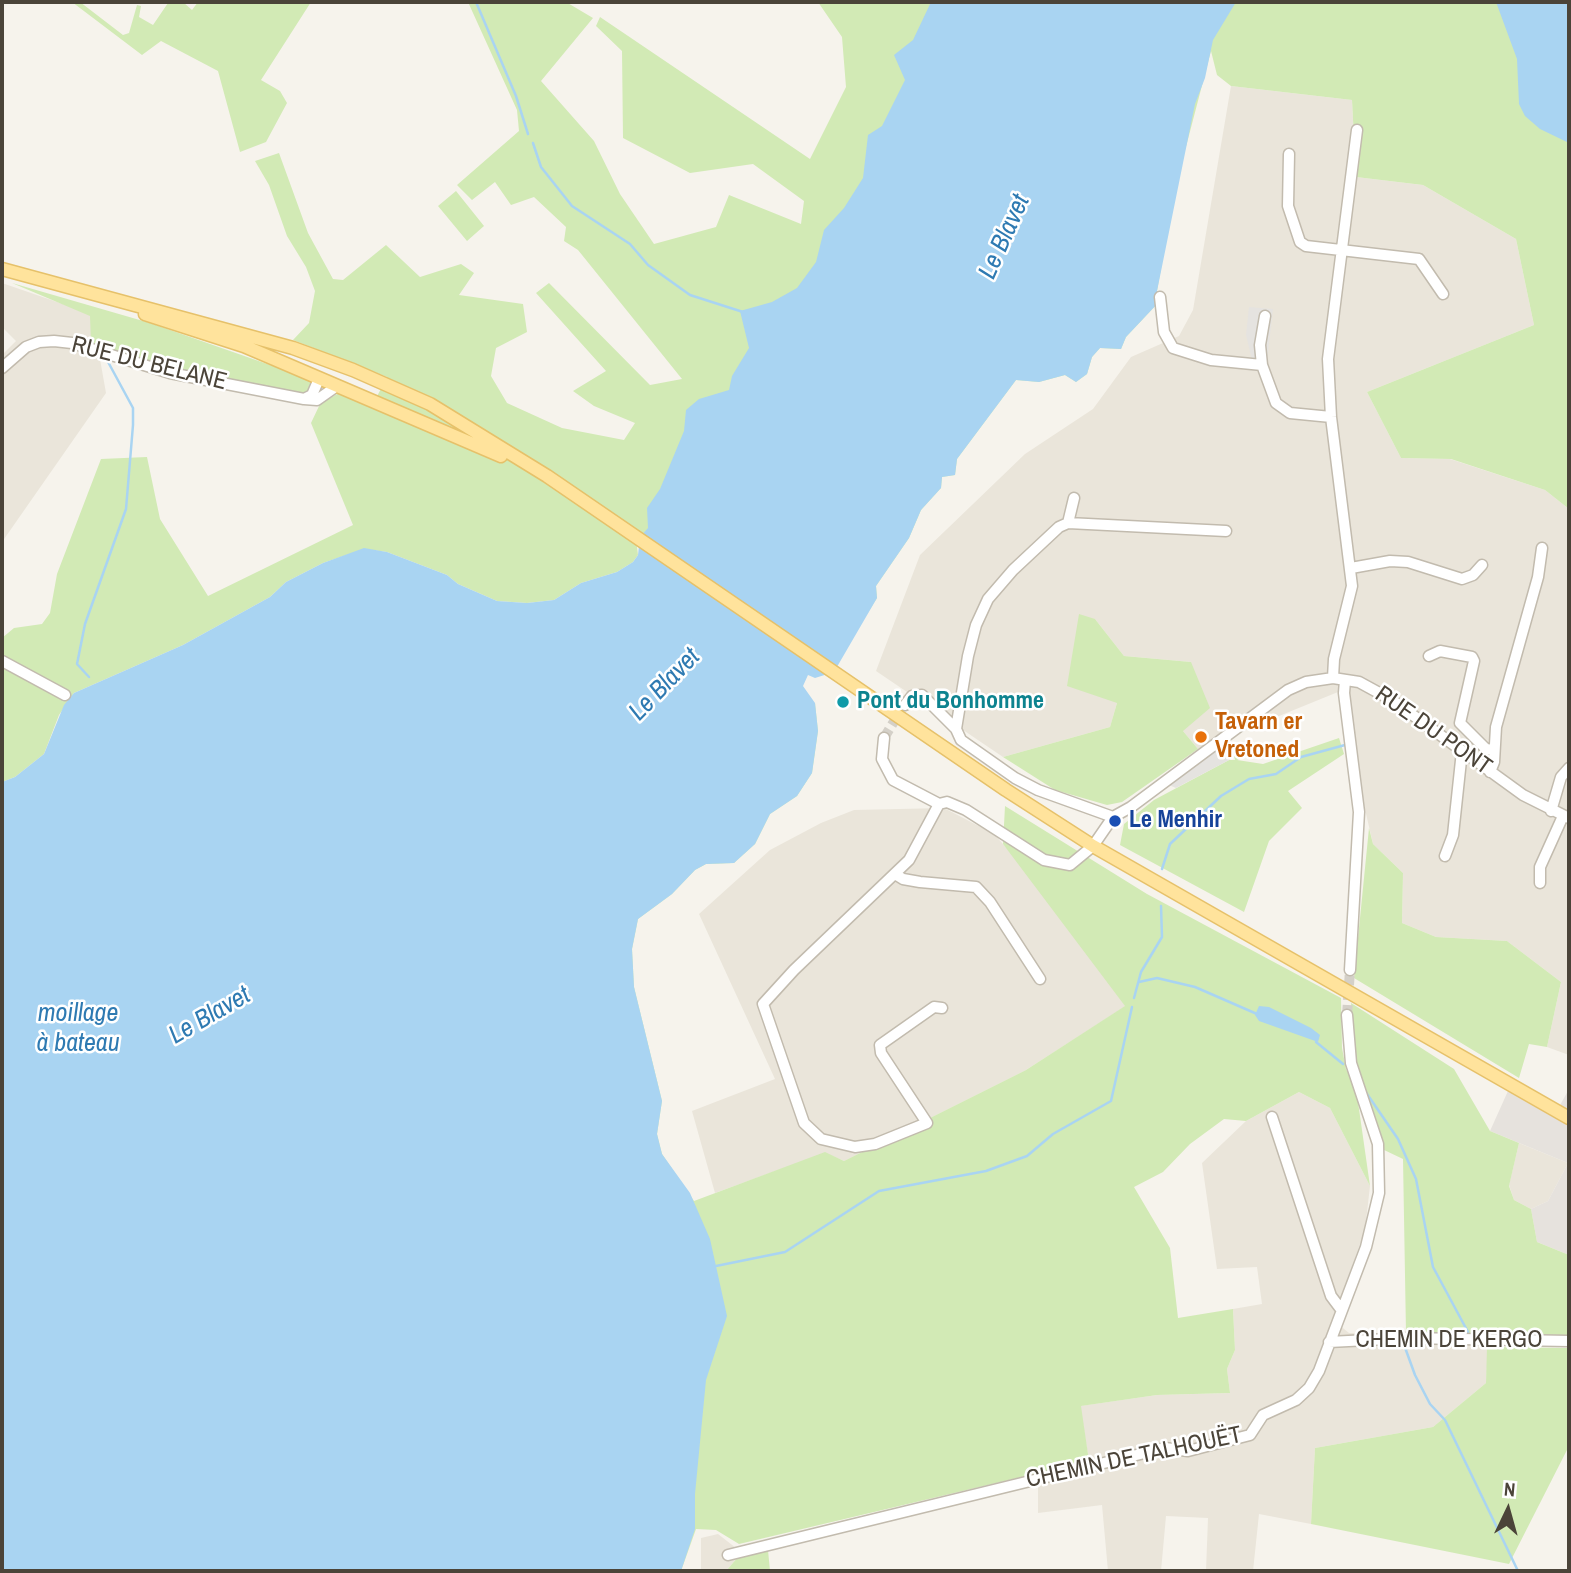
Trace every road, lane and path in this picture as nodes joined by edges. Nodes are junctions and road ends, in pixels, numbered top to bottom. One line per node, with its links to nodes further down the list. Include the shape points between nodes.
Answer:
1 (1357, 130): 3 (street)
2 (1289, 154): 3 (street, via 1288,206 1298,238 1306,246)
3 (1341, 251): 5 (street, via 1419,259); 13 (street, via 1328,359)
4 (2, 271): 36 (main road, via 185,316 353,370 456,419)
5 (1443, 294)
6 (1160, 297): 8 (street, via 1164,332 1173,348 1212,360)
7 (1265, 316): 8 (street, via 1259,345)
8 (1262, 365): 13 (street, via 1281,409)
9 (2, 368): 12 (street, RUE DU BELANE, via 39,342 72,343 170,373)
10 (318, 381): 12 (street, via 312,395)
11 (334, 388): 12 (street, via 317,400)
12 (303, 399)
13 (1331, 417): 19 (street)
14 (1074, 498): 15 (street)
15 (1068, 523): 16 (street); 26 (street, via 1013,570 988,599 968,656)
16 (1226, 531)
17 (1542, 548): 28 (street)
18 (1482, 565): 19 (street, via 1462,579 1408,562)
19 (1351, 568): 22 (street, via 1352,586)
20 (1429, 656): 28 (street, via 1440,651 1472,657 1460,723 1486,749)
21 (2, 661): 24 (street)
22 (1333, 678): 23 (street, RUE DU PONT); 34 (street, RUE DU PONT, via 1288,690)
23 (1345, 680): 29 (street, RUE DU PONT, via 1392,700); 40 (street, via 1359,788)
24 (65, 695)
25 (905, 705): 26 (street, via 912,696 922,695)
26 (956, 729): 34 (street, via 961,740 1015,778)
27 (884, 738): 32 (street, via 882,759 888,774)
28 (1493, 750): 31 (street)
29 (1462, 751): 31 (street, RUE DU PONT); 37 (street, via 1453,835)
30 (1569, 768): 33 (street, via 1561,777)
31 (1490, 772): 33 (street, RUE DU PONT)
32 (939, 804): 36 (street, via 947,802 966,810 1028,851 1056,863 1070,864); 38 (street, via 918,847)
33 (1551, 811): 35 (street, RUE DU PONT)
34 (1112, 817): 36 (street, RUE DU PONT)
35 (1566, 817): 39 (street, via 1540,867)
36 (1093, 846): 45 (main road)
37 (1445, 856)
38 (895, 874): 41 (street, via 920,882 968,885 983,892); 42 (street, via 767,998 764,1011 804,1124 831,1142 864,1147 927,1123 880,1045 934,1007)
39 (1540, 883)
40 (1350, 971)
41 (1040, 979)
42 (942, 1008)
43 (1347, 1015): 46 (street, CHEMIN DE TALHOUËT, via 1351,1063 1376,1135 1380,1176 1372,1228)
44 (1272, 1117): 46 (street, via 1331,1296)
45 (1569, 1118)
46 (1340, 1308): 48 (street, CHEMIN DE TALHOUËT)
47 (1569, 1341): 48 (street, CHEMIN DE KERGO, via 1407,1338)
48 (1329, 1342): 49 (street, CHEMIN DE TALHOUËT, via 1309,1388 1263,1415 1250,1436 1188,1451 1166,1448)
49 (728, 1555)

